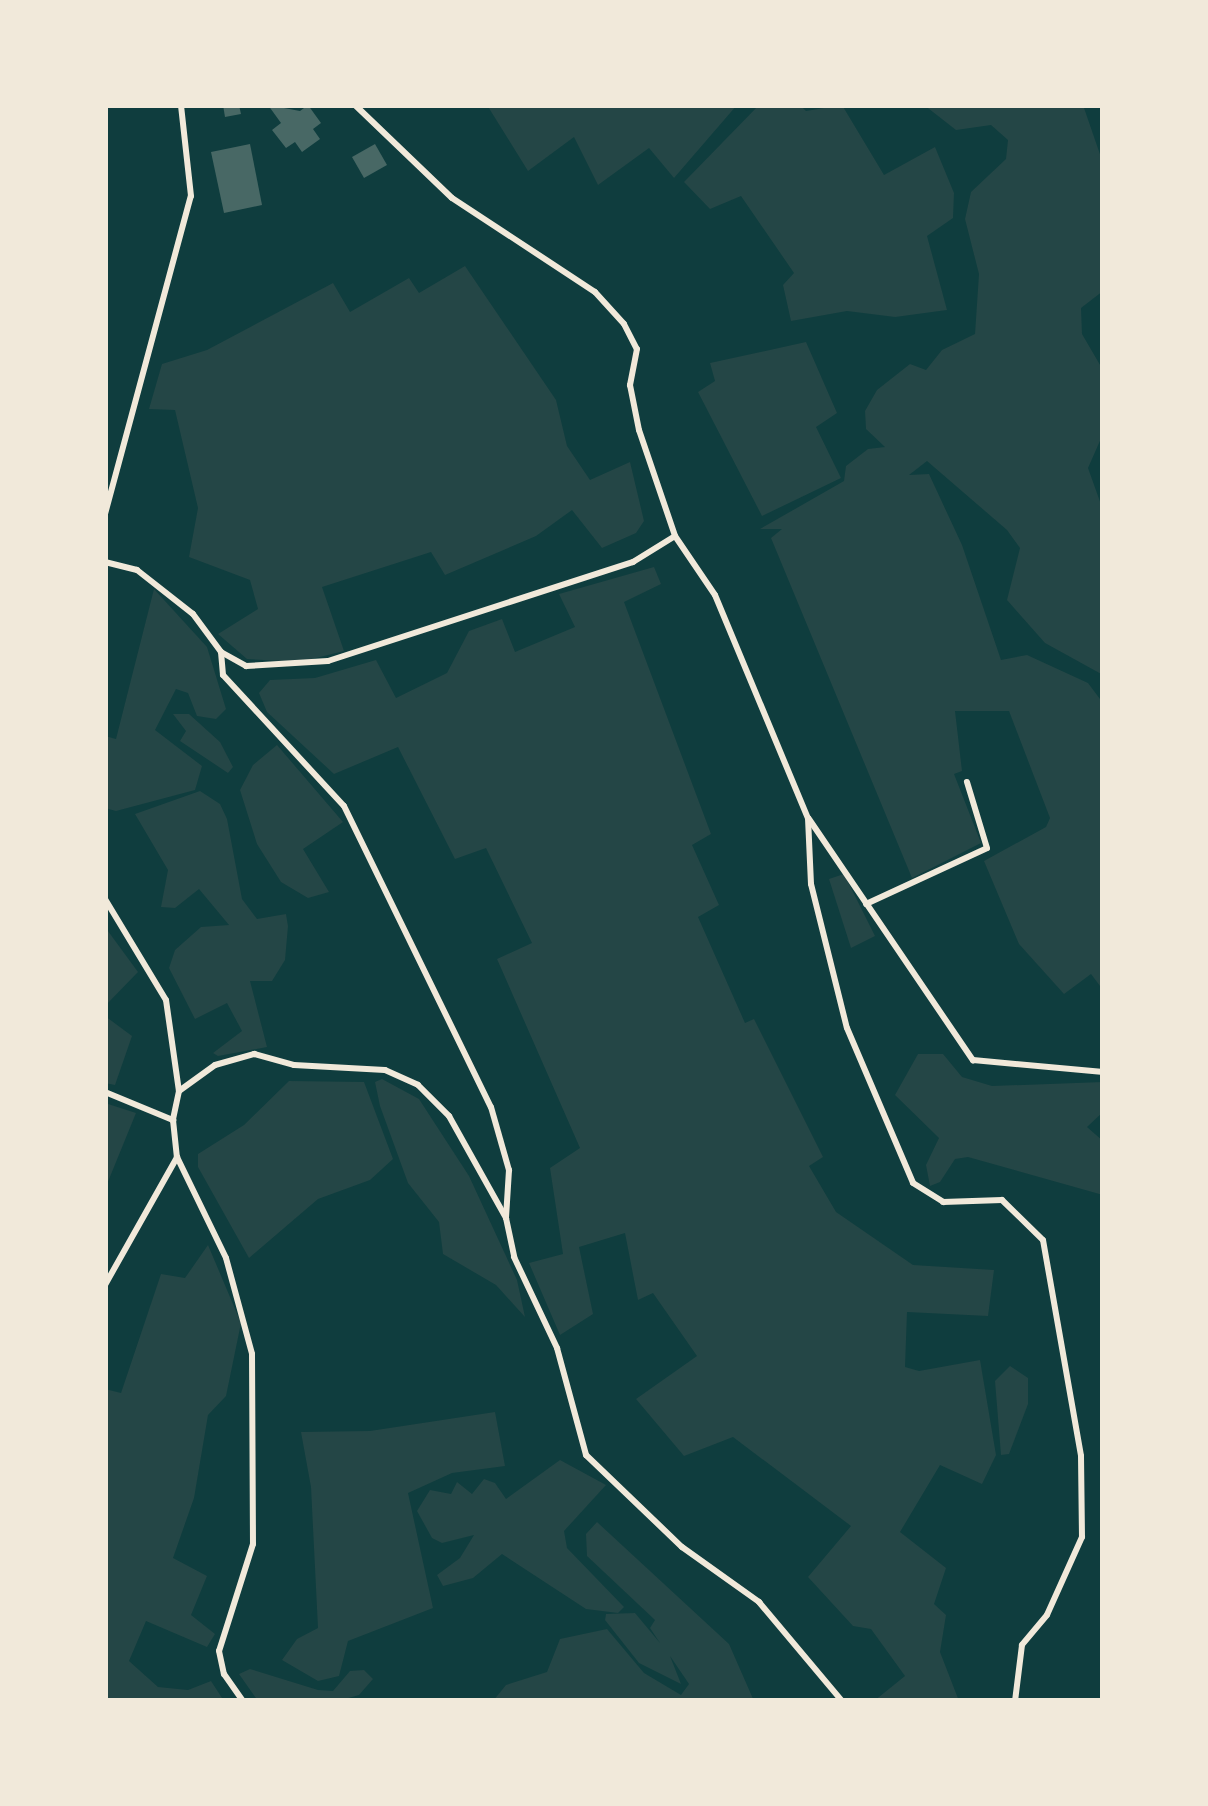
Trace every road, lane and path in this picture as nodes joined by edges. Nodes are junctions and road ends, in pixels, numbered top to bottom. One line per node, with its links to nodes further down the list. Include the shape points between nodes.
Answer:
1 (180, 105): 3 (street, via 191,196)
2 (355, 105): 4 (street, via 452,198 595,292 624,324 638,349 630,384 639,430)
3 (105, 514)
4 (675, 536): 6 (street, via 632,562 328,661 246,666); 8 (street, via 715,595)
5 (105, 562): 6 (street, via 136,570 168,590)
6 (221, 652): 16 (street, via 222,675 344,806 438,987 491,1106 509,1170)
7 (967, 782): 10 (street, via 987,848)
8 (808, 818): 10 (street); 20 (street, via 811,884 847,1028 913,1183 943,1202 1002,1200 1043,1240 1082,1456 1082,1537 1047,1615 1022,1645)
9 (105, 899): 12 (street, via 166,1000)
10 (866, 904): 11 (street, via 973,1060)
11 (1103, 1072)
12 (180, 1091): 14 (street); 16 (street, via 215,1066 254,1054 294,1065 385,1070 418,1085 448,1116)
13 (105, 1092): 14 (street)
14 (173, 1120): 15 (street)
15 (177, 1157): 17 (street); 18 (street, via 226,1258 252,1354 253,1544 219,1651 224,1674)
16 (506, 1218): 19 (street, via 514,1257 557,1348 586,1455 682,1547 759,1602)
17 (105, 1285)
18 (244, 1701)
19 (842, 1701)
20 (1015, 1701)

